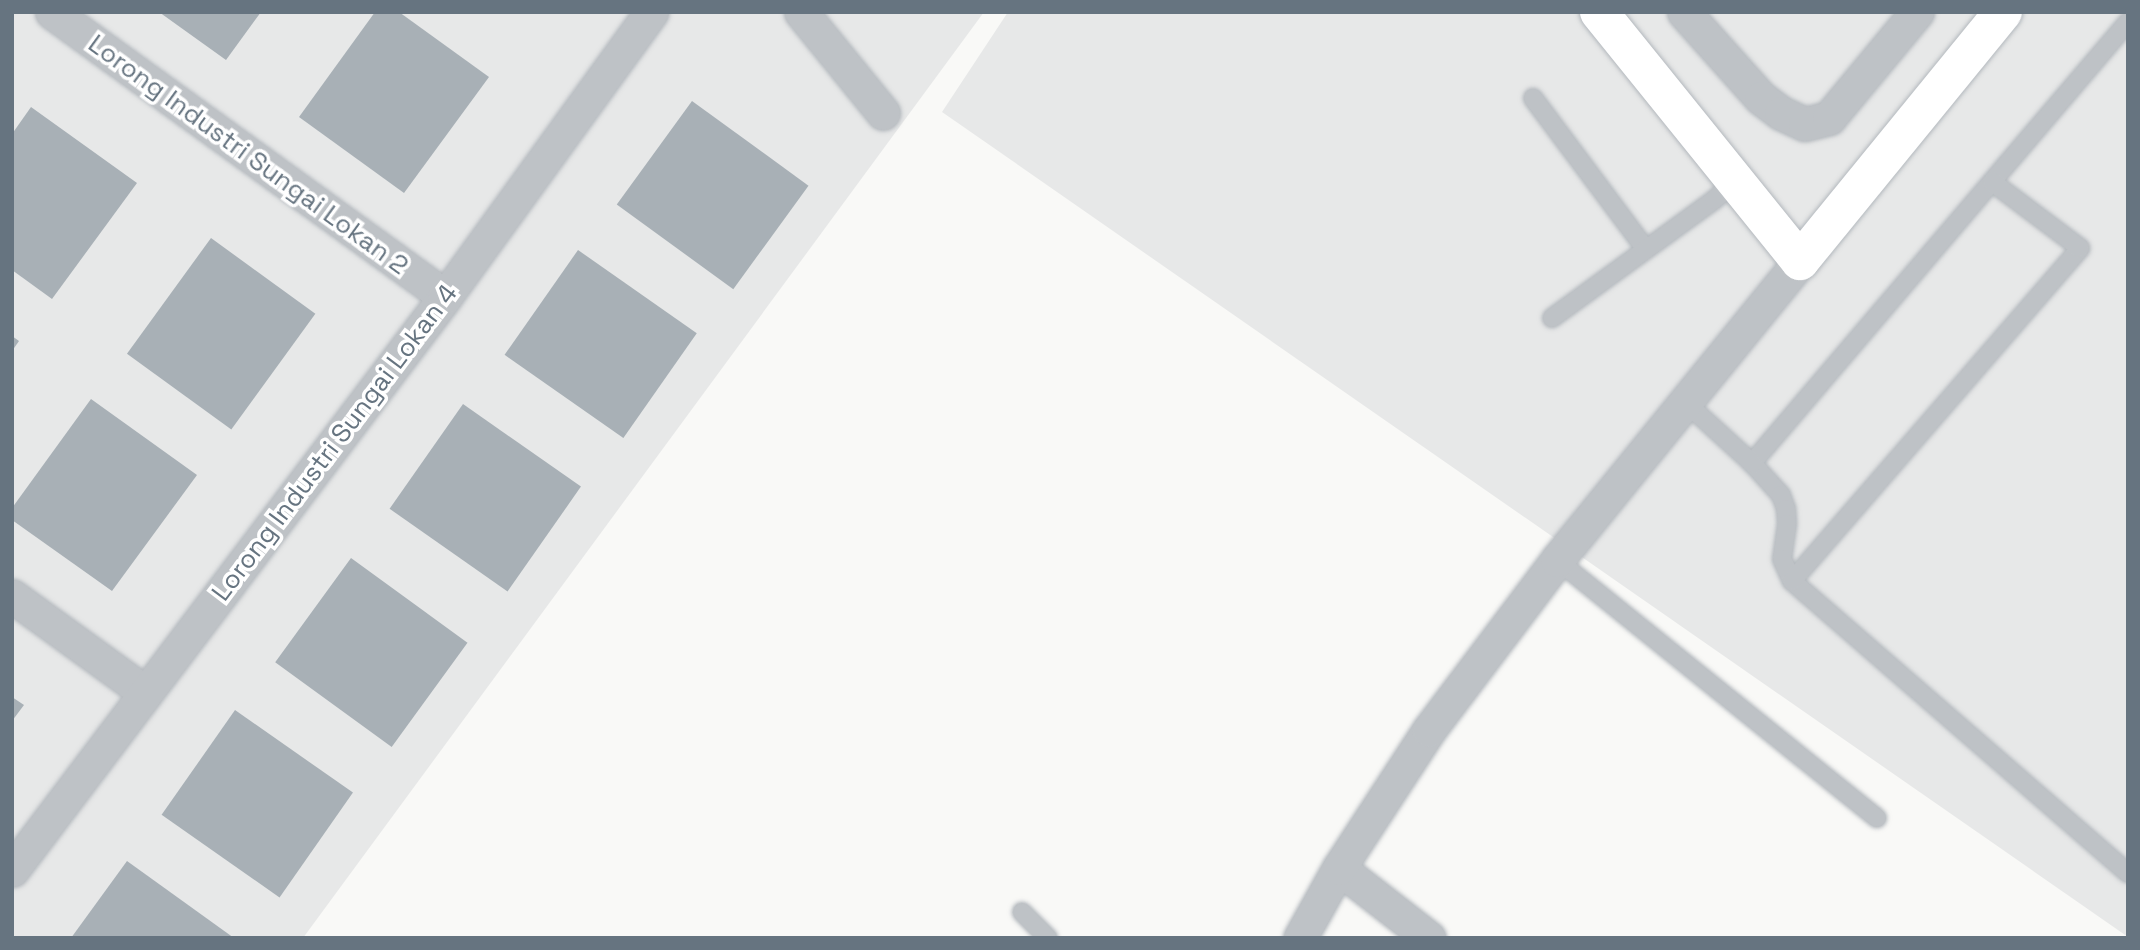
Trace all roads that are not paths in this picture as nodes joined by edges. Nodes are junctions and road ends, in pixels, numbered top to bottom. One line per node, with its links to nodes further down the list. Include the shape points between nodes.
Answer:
1 (52, 12): 15 (street, Lorong Industri Sungai Lokan 2)
2 (651, 12): 15 (street, Lorong Industri Sungai Lokan 4)
3 (801, 12): 10 (street)
4 (1599, 12): 11 (main road)
5 (1684, 12): 6 (street, via 1760,98 1805,124 1829,118)
6 (1917, 12)
7 (2003, 12): 14 (main road)
8 (2128, 22): 12 (lane)
9 (1533, 98): 13 (lane)
10 (883, 113)
11 (1735, 181): 13 (lane); 14 (main road)
12 (1992, 182): 18 (lane); 20 (lane, via 2080,248)
13 (1645, 248): 16 (lane)
14 (1800, 261): 17 (street)
15 (445, 297): 22 (street, Lorong Industri Sungai Lokan 4)
16 (1552, 318)
17 (1685, 402): 18 (lane); 19 (street)
18 (1752, 463): 20 (lane, via 1781,495 1787,524 1782,559)
19 (1557, 561): 23 (lane); 24 (street, via 1429,730)
20 (1792, 581): 26 (lane)
21 (12, 596): 22 (street)
22 (146, 693): 25 (street, Lorong Industri Sungai Lokan 4)
23 (1877, 818)
24 (1339, 868): 29 (street); 30 (street)
25 (12, 870)
26 (2128, 873)
27 (1022, 912): 28 (lane)
28 (1048, 938)
29 (1300, 938)
30 (1429, 938)

